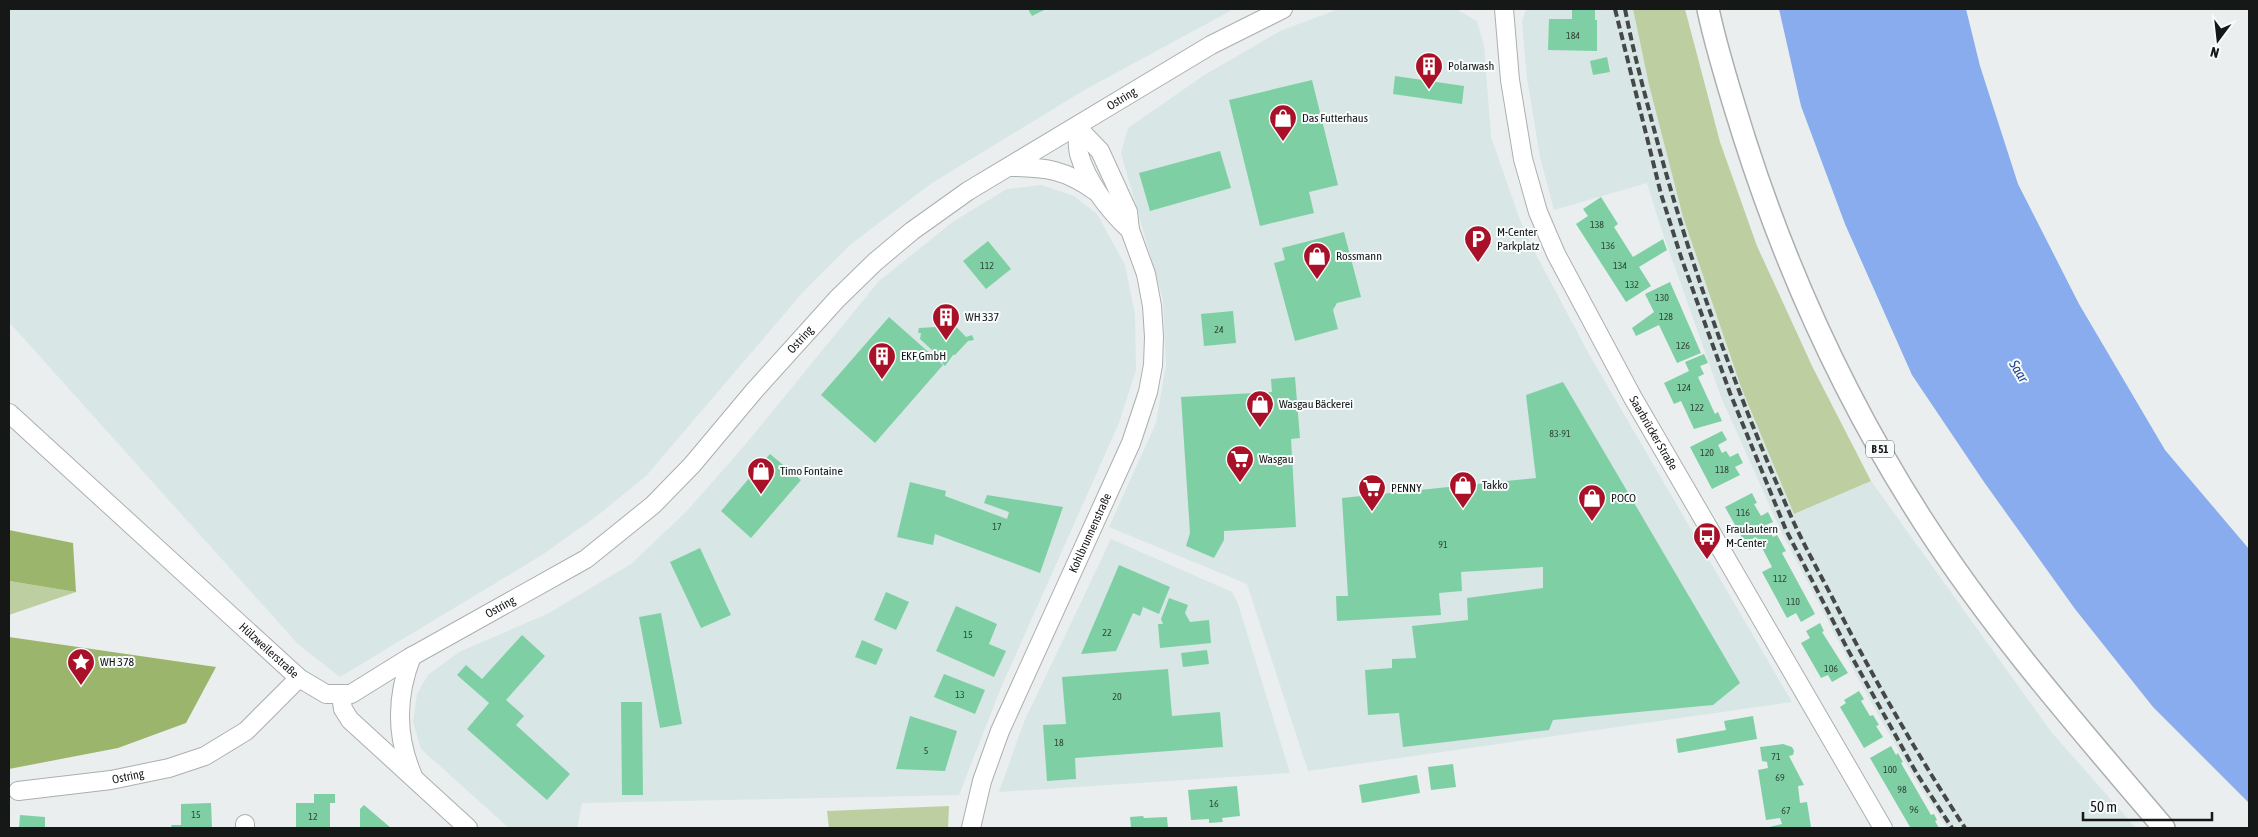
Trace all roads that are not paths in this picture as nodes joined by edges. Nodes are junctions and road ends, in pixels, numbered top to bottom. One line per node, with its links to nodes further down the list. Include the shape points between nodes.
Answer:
1 (1283, 9): 4 (street, Ostring, via 1211,45)
2 (1504, 9): 16 (street, Saarbrücker Straße, via 1510,80 1523,159 1538,212 1556,254 1633,398)
3 (1708, 9): 17 (main road, B 51, via 1723,71 1772,222 1820,335 1888,464 1963,580 2020,656)
4 (1077, 127): 5 (street, Ostring); 6 (street, Kohlbrunnenstraße, via 1079,153 1084,167); 7 (street, Kohlbrunnenstraße, via 1107,164 1128,212)
5 (1009, 167): 6 (street, Kohlbrunnenstraße, via 1059,171); 9 (street, Ostring, via 960,197 875,262 807,331 692,465 654,505 620,534 586,559)
6 (1102, 196): 7 (street, Kohlbrunnenstraße)
7 (1130, 230): 15 (street, Kohlbrunnenstraße, via 1146,274 1152,306 1153,365 1148,392 1127,452 1000,731)
8 (9, 413): 10 (street, Hülzweilerstraße)
9 (412, 656): 11 (street, Ostring, via 351,694); 12 (street, via 401,701 400,731 405,755)
10 (299, 678): 11 (street, Hülzweilerstraße, via 326,694); 13 (street, Ostring, via 246,731 205,756 169,768 111,780)
11 (341, 695): 12 (street, via 342,709 350,720)
12 (416, 781): 14 (street)
13 (18, 791)
14 (468, 828)
15 (970, 828)
16 (1882, 828)
17 (2164, 828)

